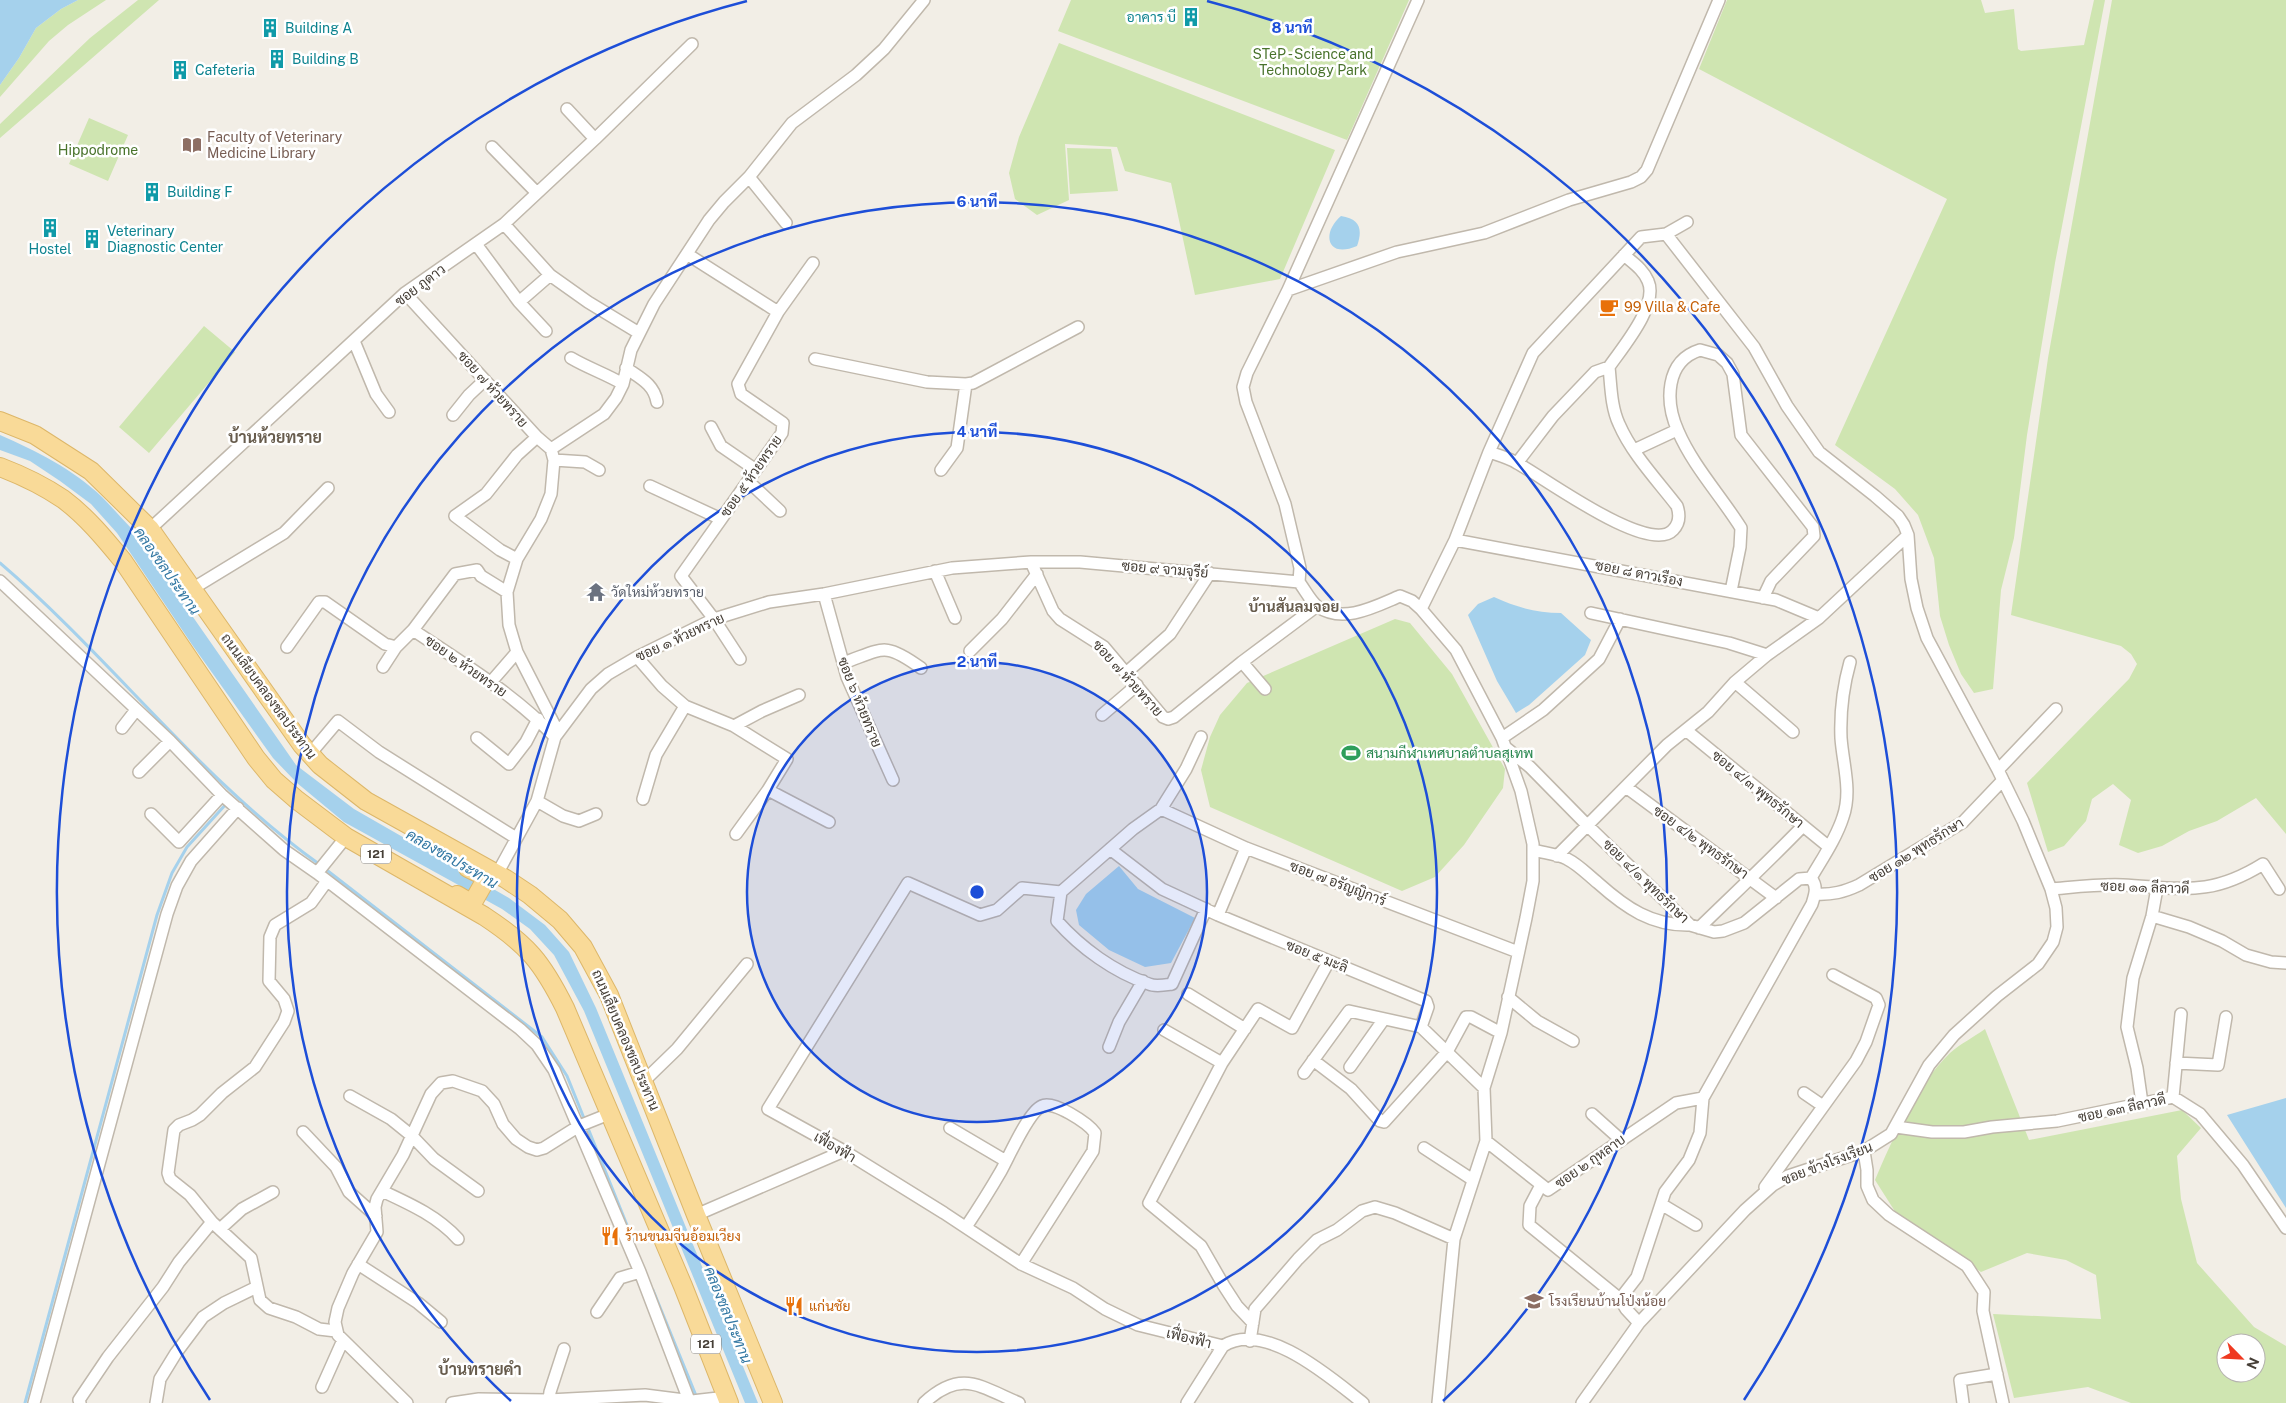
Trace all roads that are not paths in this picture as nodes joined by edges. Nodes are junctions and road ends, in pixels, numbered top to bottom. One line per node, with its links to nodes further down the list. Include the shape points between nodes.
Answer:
1 (924, 0): 8 (street, via 884,49 856,75 792,123)
2 (1418, 0): 19 (street)
3 (1719, 0): 19 (street, via 1647,170 1641,177 1569,200 1484,233 1397,252)
4 (692, 44): 6 (street, ซอย ภูดาว)
5 (567, 109): 6 (street)
6 (595, 138): 9 (street, ซอย ภูดาว)
7 (492, 147): 9 (street)
8 (749, 177): 11 (street); 15 (street, via 724,202)
9 (536, 192): 12 (street, ซอย ภูดาว)
10 (1687, 222): 13 (street)
11 (786, 223)
12 (504, 224): 14 (street, ซอย ภูดาว); 18 (street)
13 (1666, 234): 16 (street, via 1641,237); 55 (street, via 1754,347 1787,406 1819,452 1898,516)
14 (476, 244): 20 (street, ซอย ภูดาว); 21 (street)
15 (687, 254): 22 (street); 25 (street, via 654,304)
16 (1624, 255): 29 (street, via 1642,271 1649,283 1649,293 1641,319); 42 (street, via 1534,353)
17 (813, 263): 22 (street, ซอย ๕ ห้วยทราย)
18 (550, 275): 21 (street); 25 (street)
19 (1288, 290): 63 (street, via 1243,386 1246,402 1285,504 1300,568)
20 (405, 293): 26 (street, ซอย ภูดาว); 31 (street, ซอย ๗ ห้วยทราย)
21 (519, 302): 24 (street)
22 (778, 312): 47 (street, ซอย ๕ ห้วยทราย, via 738,384 741,394 783,423 782,433)
23 (1078, 327): 33 (street)
24 (546, 331)
25 (640, 333): 30 (street)
26 (354, 340): 35 (street, via 376,394); 54 (street, ซอย ภูดาว)
27 (571, 358): 32 (street)
28 (815, 359): 33 (street, via 927,382)
29 (1609, 367): 41 (street, via 1618,423); 44 (street, via 1595,372 1553,416)
30 (626, 368): 32 (street); 34 (street, via 652,386)
31 (486, 380): 36 (street); 40 (street, ซอย ๗ ห้วยทราย)
32 (623, 384): 43 (street, via 604,414)
33 (966, 384): 48 (street, via 957,448)
34 (657, 402)
35 (389, 412)
36 (453, 415)
37 (0, 422): 54 (main road, ถนนเลียบคลองชลประทาน, via 35,435 91,471)
38 (711, 427): 47 (street, via 721,446)
39 (1677, 430): 41 (street); 65 (street, via 1741,528); 68 (street, via 1670,405 1670,385 1675,370 1692,352 1700,350 1718,355 1733,374 1741,435 1813,526 1814,536 1771,581)
40 (537, 437): 43 (street, ซอย ๗ ห้วยทราย); 57 (street, via 517,455 486,494 455,516 500,550)
41 (1634, 450): 44 (street, via 1677,506 1680,515 1672,532 1655,535 1639,531 1596,512)
42 (1489, 452): 44 (street); 56 (street)
43 (552, 454): 46 (street, via 585,462); 57 (street, via 551,494)
44 (1517, 463)
45 (0, 467): 127 (main road, 121, via 63,499 100,533 123,561 256,758)
46 (599, 470)
47 (756, 470): 49 (street, ซอย ๕ ห้วยทราย)
48 (941, 470)
49 (748, 481): 52 (street); 53 (street, ซอย ๕ ห้วยทราย)
50 (650, 486): 53 (street)
51 (328, 488): 64 (street, via 284,534)
52 (780, 511)
53 (721, 520): 74 (street, ซอย ๕ ห้วยทราย, via 681,576)
54 (150, 530): 64 (main road, ถนนเลียบคลองชลประทาน)
55 (1908, 535): 73 (street); 111 (street, ซอย ข้างโรงเรียน, via 1911,579 1927,638)
56 (1456, 540): 65 (street, ซอย ๘ ดาวเรือง); 70 (street)
57 (518, 559): 66 (street)
58 (1031, 562): 59 (street, ซอย ๑ ห้วยทราย); 60 (street, ซอย ๙ จามจุรีย์, via 1080,562); 61 (street, ซอย ๗ ห้วยทราย)
59 (935, 571): 67 (street, ซอย ๑ ห้วยทราย); 72 (street)
60 (1210, 573): 63 (street, ซอย ๙ จามจุรีย์); 89 (street, via 1170,634)
61 (1036, 574): 79 (street, via 1002,619); 89 (street, ซอย ๗ ห้วยทราย, via 1060,619 1104,647)
62 (0, 581): 97 (street)
63 (1299, 582): 69 (street)
64 (192, 590): 109 (main road, ถนนเลียบคลองชลประทาน)
65 (1731, 591): 68 (street, ซอย ๘ ดาวเรือง)
66 (507, 592): 76 (street, via 477,570 455,574); 80 (street, via 509,625)
67 (824, 594): 74 (street, ซอย ๑ ห้วยทราย, via 769,602); 86 (street, ซอย ๖ ห้วยทราย)
68 (1763, 598): 73 (street, ซอย ๘ ดาวเรือง, via 1799,608)
69 (1316, 606): 70 (street, via 1347,614 1362,612 1400,596); 84 (street, ซอย ๗ ห้วยทราย)
70 (1421, 609): 108 (street, via 1456,650)
71 (1591, 613): 75 (street)
72 (955, 618)
73 (1819, 618): 81 (street)
74 (714, 619): 82 (street, ซอย ๑ ห้วยทราย); 83 (street)
75 (1620, 619): 81 (street, via 1729,643); 108 (street, via 1599,659)
76 (413, 630): 78 (street, ซอย ๒ ห้วยทราย); 90 (street, ซอย ๒ ห้วยทราย)
77 (287, 647): 78 (street, via 319,602 325,602 385,644)
78 (396, 647): 87 (street, ซอย ๒ ห้วยทราย)
79 (970, 651)
80 (517, 652): 90 (street); 104 (street)
81 (1766, 655): 91 (street)
82 (637, 657): 95 (street); 104 (street, ซอย ๑ ห้วยทราย, via 608,674 591,689)
83 (740, 659)
84 (1242, 662): 92 (street, ซอย ๗ ห้วยทราย, via 1168,719); 93 (street)
85 (1850, 662): 128 (street, via 1842,709 1846,798 1843,817)
86 (843, 663): 88 (street, via 887,649 901,653); 112 (street, ซอย ๖ ห้วยทราย)
87 (383, 667)
88 (920, 668)
89 (1127, 672): 92 (street, ซอย ๗ ห้วยทราย)
90 (491, 682): 99 (street, ซอย ๒ ห้วยทราย)
91 (1735, 682): 102 (street); 103 (street)
92 (1137, 685): 98 (street)
93 (1265, 689)
94 (799, 695): 100 (street)
95 (685, 706): 100 (street); 116 (street, via 656,755)
96 (2056, 709): 111 (street, ซอย ๑๒ พุทธรักษา)
97 (136, 710): 101 (street); 107 (street)
98 (1102, 714)
99 (538, 719): 104 (street, ซอย ๒ ห้วยทราย); 106 (street, via 509,764)
100 (734, 726): 114 (street, via 787,759)
101 (122, 728)
102 (1687, 730): 113 (street, via 1667,745); 124 (street, ซอย ๔/๓ พุทธรักษา)
103 (1793, 732)
104 (556, 734): 117 (street, ซอย ๑ ห้วยทราย)
105 (1201, 737): 119 (street)
106 (476, 738)
107 (170, 741): 110 (street); 115 (street)
108 (1503, 743): 123 (street, ซอย ๔/๑ พุทธรักษา); 131 (street, via 1521,790)
109 (310, 754): 126 (street, via 338,721 379,752); 137 (main road, ถนนเลียบคลองชลประทาน, via 366,801 416,829)
110 (139, 772)
111 (2000, 775): 140 (street, ซอย ข้างโรงเรียน, via 2027,829); 143 (street, ซอย ๑๒ พุทธรักษา, via 1963,822 1859,885 1842,893)
112 (893, 780)
113 (1626, 787): 123 (street); 136 (street, ซอย ๔/๒ พุทธรักษา)
114 (768, 790): 122 (street); 125 (street)
115 (224, 797): 118 (street); 120 (street, via 179,842)
116 (642, 799)
117 (537, 801): 121 (street, via 579,821); 126 (street, ซอย ๑ ห้วยทราย)
118 (238, 808): 134 (street, via 284,850); 230 (street, via 191,861 167,914)
119 (1161, 809): 129 (street, ซอย ๗ อรัญญิการ์); 130 (street)
120 (151, 814)
121 (596, 814)
122 (829, 822)
123 (1587, 825): 132 (street); 149 (street, ซอย ๔/๑ พุทธรักษา)
124 (1803, 826): 128 (street, ซอย ๔/๓ พุทธรักษา); 136 (street)
125 (736, 834)
126 (516, 838): 137 (street, ซอย ๑ ห้วยทราย)
127 (340, 844): 133 (main road, 121); 134 (street)
128 (1829, 847): 135 (street)
129 (1246, 848): 147 (street); 150 (street, ซอย ๗ อรัญญิการ์)
130 (1110, 849): 142 (street); 146 (street, ซอย ๕ มะลิ, via 1162,889)
131 (1533, 850): 132 (street); 150 (street, via 1533,881)
132 (1557, 856): 149 (street, via 1584,871 1646,919 1673,926)
133 (392, 862): 145 (main road, via 469,902); 151 (main road, 121, via 491,921)
134 (319, 871): 138 (street)
135 (1811, 878): 143 (street, via 1815,883); 144 (street, ซอย ๔/๑ พุทธรักษา, via 1799,879)
136 (1752, 879): 144 (street, ซอย ๔/๒ พุทธรักษา); 149 (street)
137 (491, 880): 145 (main road); 174 (main road, ถนนเลียบคลองชลประทาน, via 530,895 560,920 583,947 609,994)
138 (327, 881): 184 (street, via 526,1034 554,1070); 205 (street, via 311,903 276,925 270,937 269,981 284,1000 288,1011 284,1022 255,1067 200,1115 174,1130 170,1179 190,1195)
139 (2156, 888): 140 (street, ซอย ๑๑ ลีลาวดี, via 2091,885); 141 (street, ซอย ๑๑ ลีลาวดี, via 2182,890 2222,884 2263,864); 148 (street)
140 (2050, 889): 185 (street, ซอย ข้างโรงเรียน, via 2057,927 2047,954 1954,1035 1929,1065)
141 (2279, 889)
142 (1061, 892): 156 (street, via 1057,921 1072,938 1104,962); 192 (street, เฟื่องฟ้า, via 1022,888 997,910 980,915 908,882 768,1108)
143 (1815, 894): 179 (street)
144 (1776, 898): 149 (street, ซอย ๔/๑ พุทธรักษา, via 1734,928 1714,932)
145 (478, 903): 151 (main road, via 522,936)
146 (1206, 909): 147 (street, ซอย ๕ มะลิ); 156 (street, via 1172,984 1150,985)
147 (1218, 915): 152 (street, ซอย ๕ มะลิ)
148 (2152, 916): 153 (street, via 2222,941 2246,956); 180 (street, via 2133,978 2127,1027)
149 (1695, 927)
150 (1518, 952): 158 (street)
151 (532, 953): 183 (main road, 121, via 565,1008)
152 (1329, 961): 162 (street, ซอย ๕ มะลิ, via 1426,1001 1428,1006); 163 (street, via 1292,1028 1258,1009)
153 (2286, 963)
154 (747, 964): 174 (street, via 677,1049)
155 (1833, 975): 181 (street, via 1876,998 1879,1005 1856,1061)
156 (1143, 981): 167 (street, via 1119,1022)
157 (1188, 994): 163 (street)
158 (1508, 997): 165 (street); 166 (street, via 1537,1021)
159 (2182, 1014): 171 (street)
160 (2226, 1017): 171 (street, via 2218,1065)
161 (1384, 1018): 162 (street); 169 (street, via 1349,1011); 172 (street)
162 (1421, 1028): 168 (street)
163 (1245, 1029): 170 (street)
164 (1164, 1030): 170 (street)
165 (1501, 1032): 168 (street, via 1468,1016); 175 (street)
166 (1573, 1041)
167 (1109, 1047)
168 (1447, 1052): 169 (street, via 1382,1122 1351,1089); 175 (street)
169 (1313, 1060): 173 (street)
170 (1222, 1063): 217 (street, via 1149,1203 1201,1246 1237,1306)
171 (2176, 1063): 178 (street)
172 (1350, 1067)
173 (1304, 1073)
174 (644, 1081): 203 (main road, ถนนเลียบคลองชลประทาน)
175 (1484, 1088): 190 (street)
176 (1804, 1092): 181 (street)
177 (350, 1096): 188 (street)
178 (2173, 1097): 180 (street, ซอย ๑๓ ลีลาวดี); 207 (street, ซอย ๑๓ ลีลาวดี, via 2200,1114 2243,1165)
179 (1703, 1098): 189 (street, ซอย ๒ กุหลาบ, via 1676,1103); 201 (street, via 1700,1134 1689,1160)
180 (2142, 1103): 185 (street, ซอย ๑๓ ลีลาวดี, via 2057,1121 1964,1132)
181 (1823, 1106): 200 (street)
182 (1592, 1114): 189 (street)
183 (602, 1117): 184 (street); 227 (main road, 121, via 682,1286)
184 (581, 1125): 188 (street, via 544,1148 528,1147 503,1124 494,1104 482,1091 453,1081 441,1083 431,1094); 212 (street)
185 (1896, 1127): 193 (street, ซอย ข้างโรงเรียน)
186 (950, 1128): 194 (street)
187 (303, 1132): 202 (street, via 336,1167 349,1192)
188 (412, 1136): 197 (street); 198 (street, via 434,1159)
189 (1621, 1140): 196 (street, ซอย ๒ กุหลาบ, via 1548,1190)
190 (1486, 1141): 195 (street); 196 (street, ซอย ๒ กุหลาบ)
191 (1424, 1148): 195 (street)
192 (844, 1151): 203 (street); 206 (street, เฟื่องฟ้า)
193 (1864, 1151): 200 (street, ซอย ข้างโรงเรียน, via 1788,1176); 223 (street, via 1867,1186 1873,1200 1889,1215 1967,1266 1984,1292 1983,1311)
194 (1006, 1161): 206 (street); 211 (street, via 1026,1125 1043,1105 1052,1105 1070,1114 1095,1133 1093,1151)
195 (1473, 1180): 209 (street)
196 (1541, 1185): 214 (street, via 1530,1206 1529,1225)
197 (382, 1191): 202 (street, via 375,1208); 208 (street, via 420,1208)
198 (478, 1191)
199 (273, 1192): 205 (street)
200 (1756, 1201): 218 (street, ซอย ข้างโรงเรียน)
201 (1661, 1204): 204 (street); 214 (street, via 1637,1277)
202 (376, 1216): 210 (street, via 377,1232)
203 (696, 1216): 225 (main road, ถนนเลียบคลองชลประทาน)
204 (1696, 1225)
205 (216, 1226): 213 (street, via 251,1258); 231 (street, via 108,1357)
206 (966, 1227): 211 (street, เฟื่องฟ้า)
207 (2286, 1228)
208 (458, 1239)
209 (1454, 1239): 217 (street, via 1395,1213 1375,1207 1362,1211 1337,1230 1316,1240 1298,1258 1255,1309); 239 (street)
210 (358, 1264): 216 (street); 219 (street, via 338,1308 335,1322)
211 (1021, 1264): 221 (street, เฟื่องฟ้า, via 1073,1288 1138,1325)
212 (640, 1272): 215 (street, via 620,1278); 228 (street)
213 (257, 1287): 219 (street, via 260,1300 269,1308); 232 (street, via 203,1317 160,1380)
214 (1620, 1298): 218 (street)
215 (597, 1312)
216 (441, 1322)
217 (1253, 1323): 220 (street)
218 (1639, 1323): 240 (street, ซอย ข้างโรงเรียน)
219 (339, 1336): 224 (street); 233 (street)
220 (1250, 1341): 221 (street, via 1230,1342); 238 (street, via 1264,1341 1295,1354 1330,1376)
221 (1223, 1346): 237 (street)
222 (564, 1349): 226 (street)
223 (1997, 1374): 241 (street, via 1960,1380); 242 (street)
224 (322, 1387)
225 (766, 1397)
226 (549, 1400): 228 (street, via 645,1395); 229 (street)
227 (728, 1400): 228 (street)
228 (690, 1401)
229 (472, 1402): 234 (street)
230 (34, 1403)
231 (80, 1403)
232 (156, 1403)
233 (407, 1403)
234 (452, 1403)
235 (924, 1403): 236 (street, via 960,1382)
236 (1019, 1403)
237 (1187, 1403)
238 (1363, 1403)
239 (1438, 1403)
240 (1582, 1403)
241 (1964, 1403)
242 (2003, 1403)

